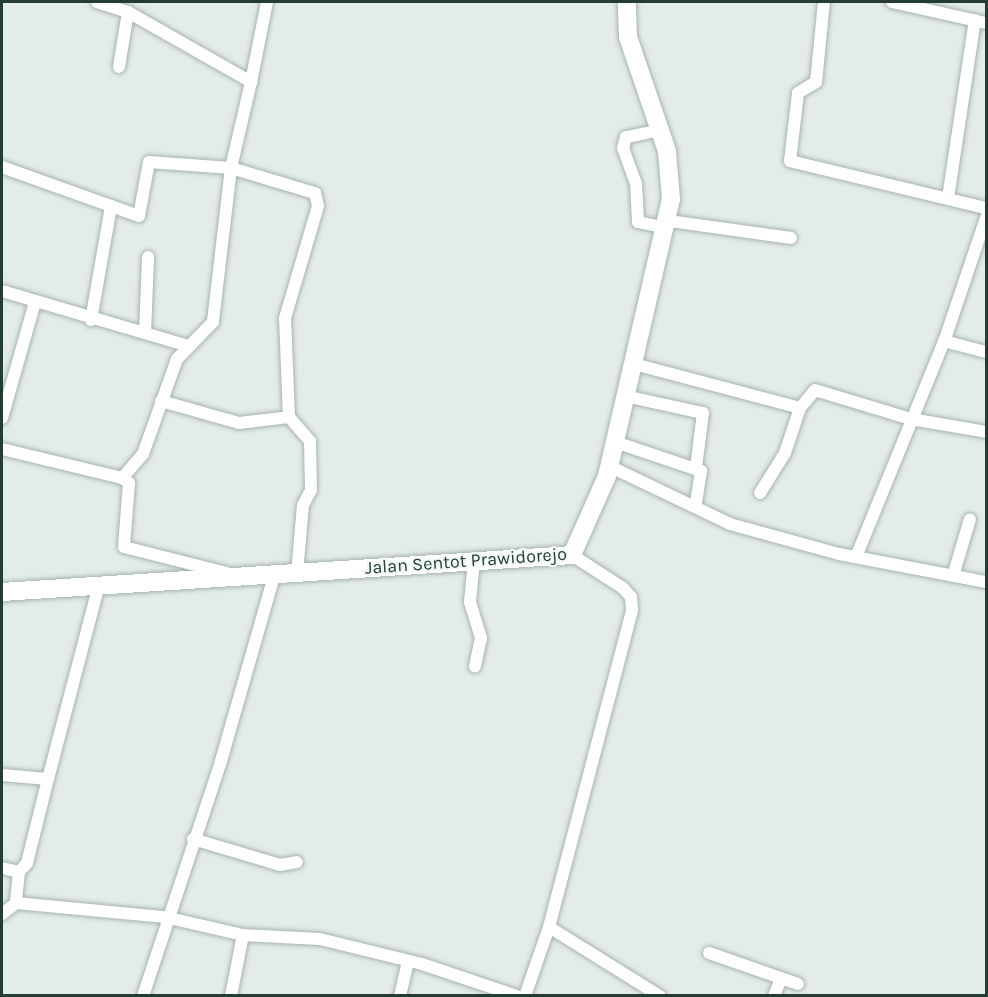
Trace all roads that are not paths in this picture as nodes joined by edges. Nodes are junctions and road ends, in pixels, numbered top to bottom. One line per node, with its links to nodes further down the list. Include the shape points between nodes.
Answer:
1 (97, 2): 6 (street)
2 (267, 2): 10 (street)
3 (627, 2): 11 (main road, Jalan Sentot Prawidorejo, via 628,37)
4 (824, 2): 14 (street, via 816,82 798,93 790,161)
5 (892, 2): 8 (street)
6 (116, 3): 7 (street)
7 (128, 12): 9 (street); 10 (street)
8 (981, 21): 14 (street)
9 (119, 67)
10 (251, 82): 13 (street)
11 (657, 130): 18 (main road, Jalan Sentot Prawidorejo, via 670,175); 18 (street, via 626,137 623,148 636,183 638,222)
12 (2, 167): 15 (street)
13 (231, 168): 15 (street, via 148,162 139,216); 26 (street, via 217,308 213,322); 32 (street, via 311,190 318,199 285,318)
14 (948, 198): 16 (street)
15 (111, 206): 23 (street)
16 (987, 208)
17 (986, 221): 25 (street)
18 (664, 225): 19 (street); 28 (main road, Jalan Sentot Prawidorejo)
19 (791, 238)
20 (148, 257): 24 (street)
21 (2, 291): 22 (street)
22 (35, 302): 23 (street); 33 (street)
23 (91, 320): 24 (street)
24 (146, 333): 26 (street)
25 (944, 341): 27 (street); 34 (street)
26 (185, 345): 30 (street)
27 (987, 352)
28 (634, 364): 29 (main road, Jalan Sentot Prawidorejo); 31 (street)
29 (626, 396): 36 (main road, Jalan Sentot Prawidorejo); 39 (street, via 703,413)
30 (161, 401): 32 (street, via 239,423); 40 (street, via 142,454)
31 (800, 408): 34 (street, via 815,390); 41 (street, via 785,453)
32 (289, 417): 48 (street, via 310,441 311,490 303,505)
33 (2, 418)
34 (911, 419): 35 (street); 45 (street)
35 (987, 432)
36 (615, 442): 38 (main road, Jalan Sentot Prawidorejo); 39 (street)
37 (2, 449): 40 (street)
38 (609, 466): 42 (street); 44 (main road, Jalan Sentot Prawidorejo)
39 (696, 468): 42 (street, via 704,477)
40 (122, 478): 49 (street, via 129,483 124,547)
41 (760, 493)
42 (695, 507): 45 (street, via 730,524)
43 (970, 519): 50 (street)
44 (572, 555): 46 (main road, Jalan Sentot Prawidorejo); 64 (street, via 623,588 632,597 632,610)
45 (856, 557): 50 (street)
46 (474, 561): 48 (main road, Jalan Sentot Prawidorejo); 54 (street, via 470,602 481,638)
47 (275, 573): 48 (main road, Jalan Sentot Prawidorejo); 49 (main road, Jalan Sentot Prawidorejo); 57 (street, via 221,761)
48 (297, 573)
49 (234, 574): 52 (main road, Jalan Sentot Prawidorejo)
50 (953, 576): 51 (street)
51 (987, 582)
52 (98, 589): 53 (main road, Jalan Sentot Prawidorejo); 56 (street)
53 (2, 592)
54 (475, 666)
55 (2, 775): 56 (street)
56 (48, 779): 60 (street, via 27,862)
57 (193, 839): 58 (street, via 280,865); 63 (street)
58 (297, 862)
59 (2, 868): 60 (street)
60 (19, 872): 61 (street)
61 (16, 903): 62 (street); 63 (street)
62 (2, 914)
63 (165, 918): 65 (street); 70 (street)
64 (549, 927): 74 (street); 75 (street)
65 (243, 935): 67 (street, via 320,939); 71 (street)
66 (709, 953): 68 (street)
67 (408, 961): 72 (street); 73 (street)
68 (781, 979): 69 (street); 76 (street)
69 (798, 984)
70 (143, 996)
71 (231, 996)
72 (400, 996)
73 (517, 996)
74 (525, 996)
75 (660, 996)
76 (774, 996)

